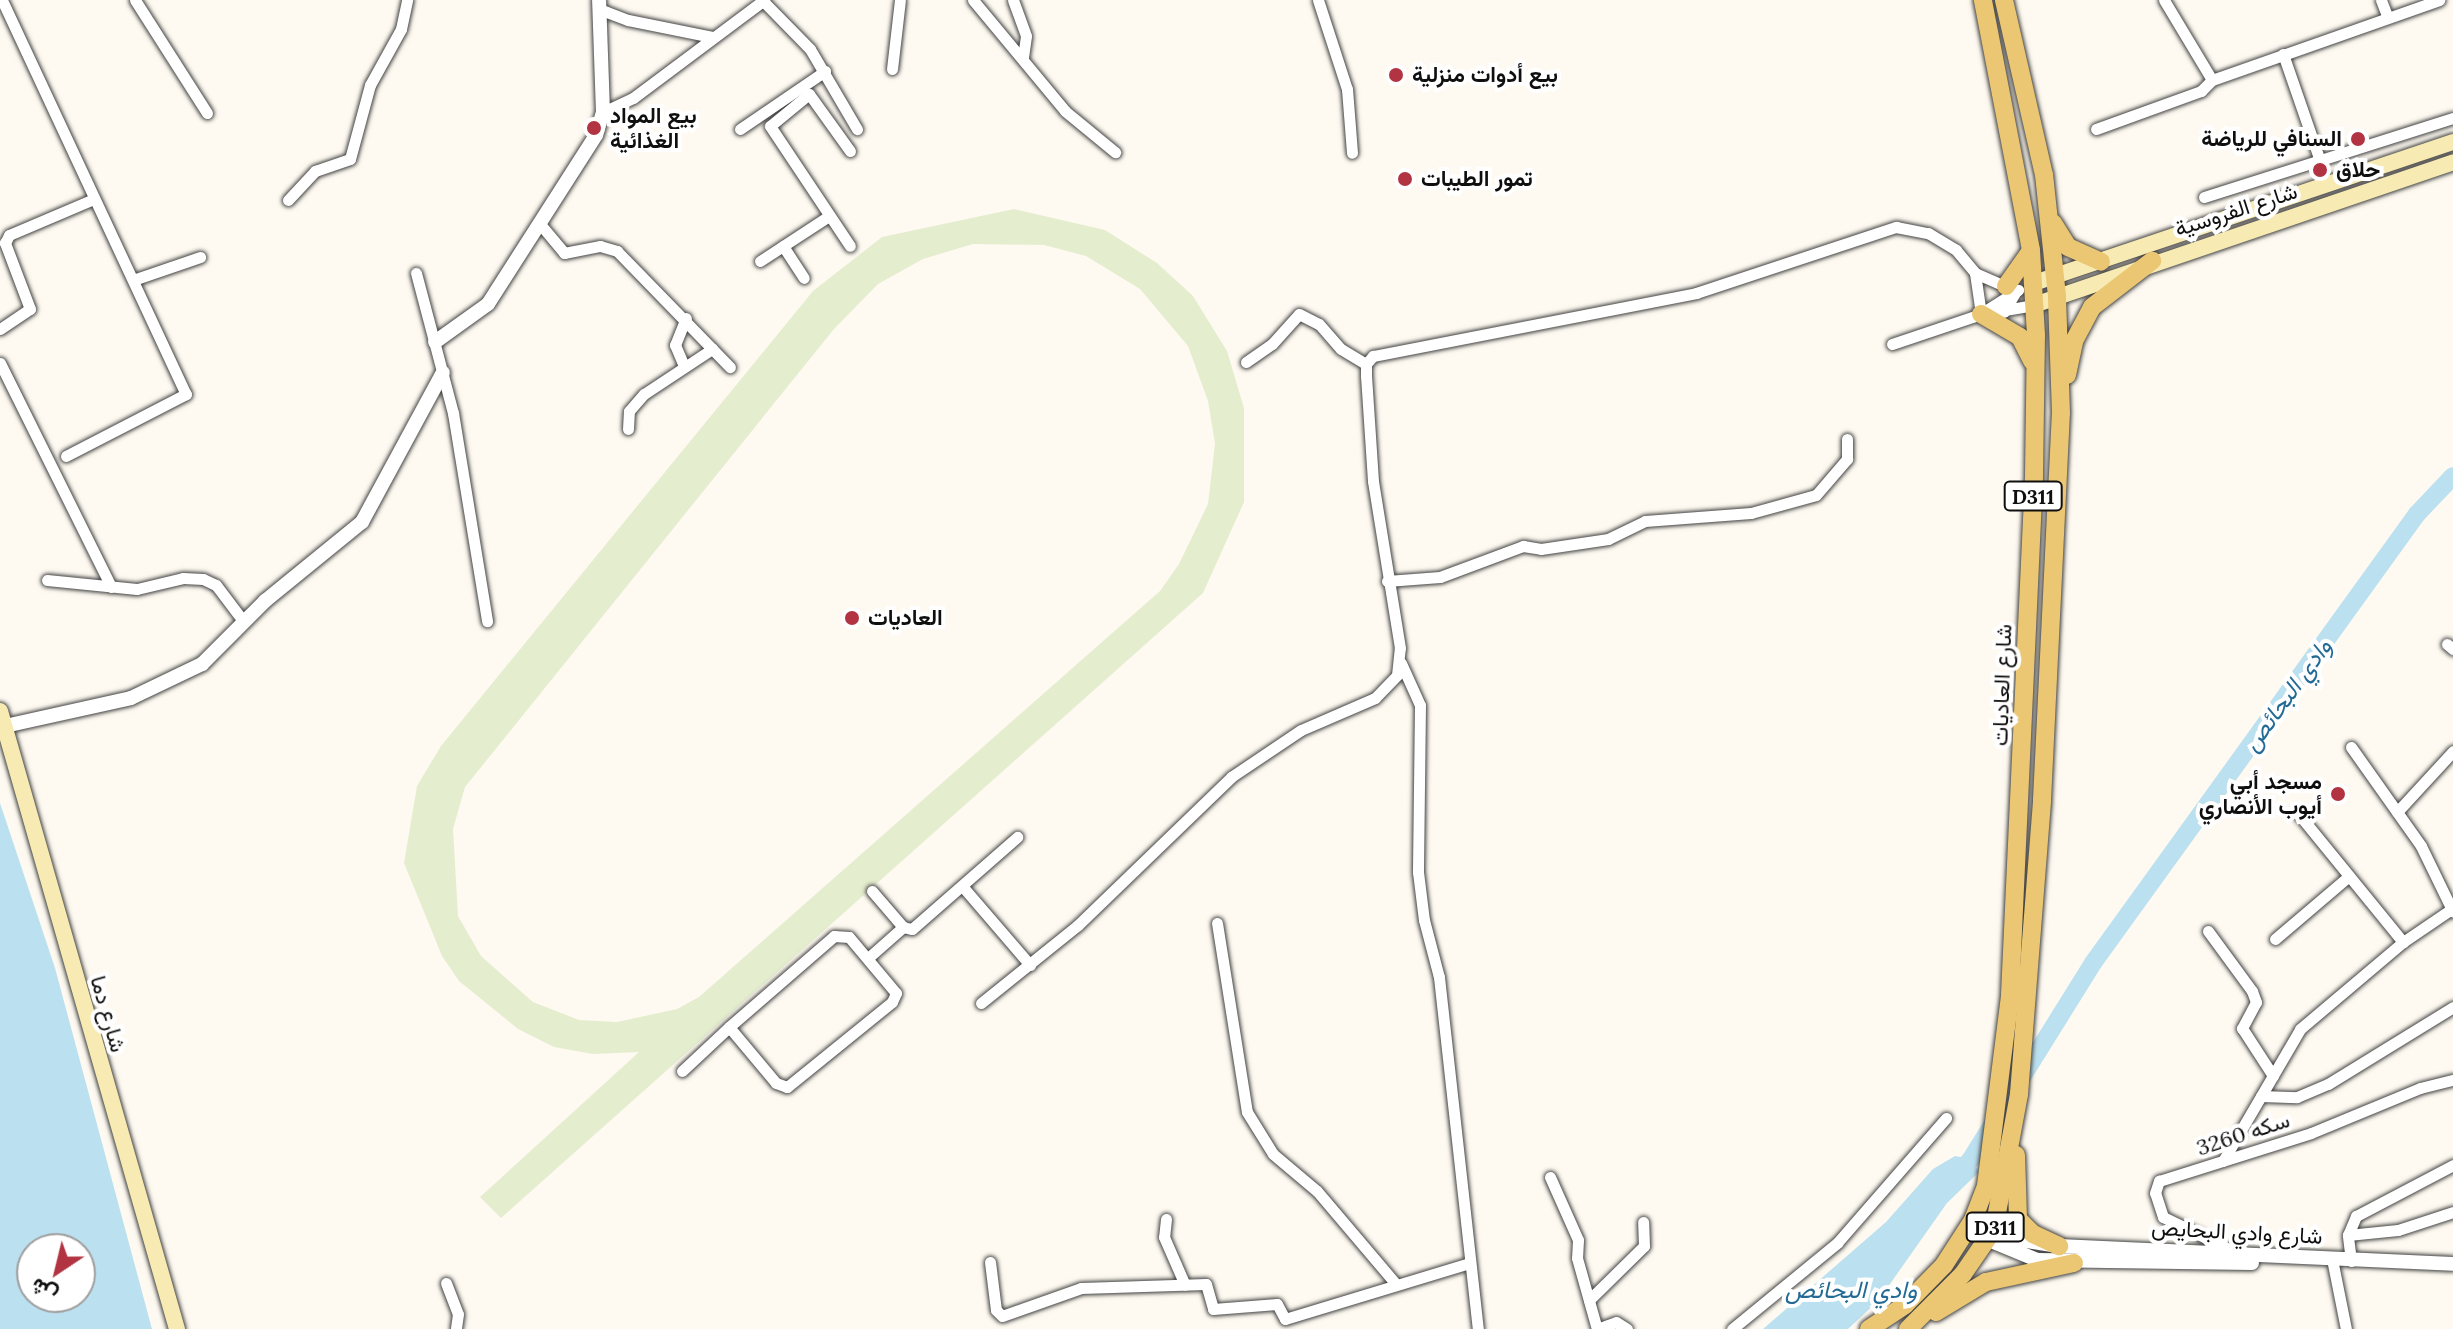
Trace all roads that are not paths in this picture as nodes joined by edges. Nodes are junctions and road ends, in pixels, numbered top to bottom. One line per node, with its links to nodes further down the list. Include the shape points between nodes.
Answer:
1 (135, 0): 23 (street)
2 (407, 0): 36 (street, via 401,29 370,85 350,159 315,171)
3 (764, 0): 16 (street); 20 (street, via 803,39)
4 (900, 0): 19 (street)
5 (973, 0): 18 (street)
6 (1013, 0): 18 (street, via 1026,36)
7 (1318, 0): 31 (street, via 1347,89)
8 (1983, 0): 42 (main road, شارع العاديات / D311)
9 (2004, 0): 38 (main road, شارع العاديات / D311)
10 (2164, 0): 21 (street)
11 (2381, 0): 15 (street)
12 (2439, 0): 15 (street)
13 (6, 2): 35 (street)
14 (599, 4): 16 (street, via 628,20); 22 (street)
15 (2387, 16): 17 (street)
16 (712, 37): 22 (street, via 633,98)
17 (2283, 54): 21 (street); 32 (street)
18 (1023, 57): 30 (street, via 1065,111)
19 (892, 69)
20 (825, 71): 25 (street); 26 (street)
21 (2212, 80): 27 (street, via 2201,91)
22 (603, 112): 39 (street, via 590,146)
23 (207, 113)
24 (2453, 118): 32 (street)
25 (740, 129)
26 (857, 129)
27 (2096, 129)
28 (2453, 142): 46 (main road, شارع الفروسية)
29 (850, 151): 37 (street, via 809,94 770,126)
30 (1115, 152)
31 (1352, 153)
32 (2319, 158): 34 (street)
33 (2453, 162): 45 (main road, شارع الفروسية)
34 (2204, 197)
35 (94, 199): 51 (street); 59 (street, via 9,235 5,243 30,309)
36 (288, 200)
37 (829, 216): 40 (street); 41 (street)
38 (2050, 220): 46 (main road, via 2068,247); 49 (main road, شارع العاديات / D311)
39 (540, 224): 58 (street, via 564,253 600,246 617,251); 60 (street, via 488,304)
40 (783, 246): 44 (street); 50 (street)
41 (850, 246)
42 (2031, 250): 52 (main road, شارع العاديات / D311); 53 (main road)
43 (200, 257): 51 (street)
44 (760, 261)
45 (2152, 261): 54 (main road, شارع الفروسية); 70 (main road, via 2105,295 2083,320)
46 (2101, 262): 49 (main road, شارع الفروسية)
47 (416, 273): 60 (street)
48 (1975, 273): 53 (street); 57 (street); 65 (street, via 1956,250 1928,233 1879,229 1696,293 1379,354)
49 (2055, 276): 52 (main road, شارع الفروسية); 54 (main road, شارع العاديات / D311)
50 (804, 278)
51 (133, 280): 73 (street, via 186,394)
52 (2034, 283): 53 (street); 55 (main road, شارع العاديات / D311)
53 (2011, 289): 56 (street); 57 (street)
54 (2057, 296): 55 (main road, شارع الفروسية); 70 (main road, شارع العاديات / D311)
55 (2034, 305): 56 (street); 69 (main road, شارع العاديات / D311)
56 (2004, 312): 57 (street)
57 (1981, 314): 61 (street); 69 (main road, via 2020,337)
58 (686, 318): 62 (street); 66 (street, via 675,345)
59 (0, 329)
60 (435, 342): 68 (street)
61 (1892, 344)
62 (712, 349): 66 (street); 67 (street)
63 (1246, 362): 65 (street, via 1272,344 1299,314)
64 (0, 363): 76 (street)
65 (1366, 364): 75 (street, via 1373,481)
66 (684, 366): 71 (street, via 632,406)
67 (730, 367)
68 (443, 372): 77 (street); 78 (street, via 362,522)
69 (2036, 373): 112 (main road, شارع العاديات / D311, via 2010,995 1986,1186)
70 (2061, 413): 105 (main road, شارع العاديات / D311, via 2030,955)
71 (628, 429)
72 (1847, 439): 75 (street, via 1847,459 1816,495 1751,513 1645,521 1608,539 1541,549 1523,546 1440,577)
73 (66, 456)
74 (47, 580): 76 (street)
75 (1387, 581): 79 (street)
76 (111, 587): 78 (street, via 137,589 203,579 216,585)
77 (487, 621)
78 (244, 622): 80 (street, via 202,664 156,690)
79 (1401, 663): 96 (street, via 1375,698 1301,730 1231,777); 120 (street, via 1420,705 1418,872 1439,977)
80 (2, 719): 128 (main road, شارع دما)
81 (2351, 747): 84 (street)
82 (2453, 751): 84 (street)
83 (2297, 812): 86 (street)
84 (2397, 812): 89 (street)
85 (1017, 837): 87 (street)
86 (2349, 876): 93 (street); 94 (street)
87 (963, 887): 91 (street, via 912,929); 96 (street)
88 (872, 891): 91 (street)
89 (2453, 910): 94 (street)
90 (1217, 923): 124 (street, via 1247,1112 1273,1154 1317,1191)
91 (903, 927): 95 (street)
92 (2208, 931): 101 (street, via 2252,991 2256,1002 2242,1028)
93 (2275, 939)
94 (2403, 942): 101 (street, via 2300,1029)
95 (868, 958): 99 (street, via 849,937 834,936); 99 (street, via 894,990 895,999 787,1087 776,1083)
96 (1030, 965): 97 (street)
97 (981, 1003)
98 (2453, 1007): 103 (street, via 2328,1084 2297,1097)
99 (729, 1027): 100 (street)
100 (682, 1071)
101 (2273, 1076): 103 (street)
102 (2453, 1080): 106 (street, سكه 3260)
103 (2261, 1096): 106 (street)
104 (1946, 1118): 132 (street, via 1837,1243)
105 (2013, 1135): 113 (main road, شارع العاديات / D311); 115 (main road, via 2018,1219 2033,1234)
106 (2223, 1161): 116 (street, سكه 3260, via 2159,1181 2155,1193 2163,1217)
107 (2453, 1165): 114 (street, via 2364,1210)
108 (1550, 1177): 126 (street, via 1578,1240 1577,1258)
109 (2453, 1212): 114 (street, via 2398,1230)
110 (1166, 1219): 125 (street, via 1164,1237)
111 (1643, 1222): 126 (street, via 1644,1246)
112 (1970, 1226): 113 (street, شارع وادي البحايص); 133 (main road, شارع العاديات / D311, via 1915,1295)
113 (1991, 1235): 115 (street, شارع وادي البحايص); 121 (street, شارع وادي البحايص, via 2037,1260); 127 (main road, شارع العاديات / D311)
114 (2348, 1235): 118 (street)
115 (2059, 1246): 116 (street, شارع وادي البحايص)
116 (2239, 1254): 117 (street, شارع وادي البحايص)
117 (2332, 1259): 118 (street); 121 (street, شارع وادي البحايص); 134 (street)
118 (2351, 1261): 122 (street)
119 (990, 1262): 125 (street, via 996,1310 1002,1316 1081,1288)
120 (1469, 1263): 124 (street); 130 (street)
121 (2074, 1263): 127 (main road, via 1986,1282)
122 (2453, 1264)
123 (446, 1283): 129 (street, via 458,1314)
124 (1395, 1283): 125 (street, via 1285,1319 1277,1304 1213,1309 1206,1284)
125 (1185, 1285)
126 (1589, 1300): 131 (street, via 1597,1329 1616,1322)
127 (1912, 1326)
128 (177, 1329)
129 (456, 1329)
130 (1478, 1329)
131 (1627, 1329)
132 (1732, 1329)
133 (1869, 1329)
134 (2346, 1329)

